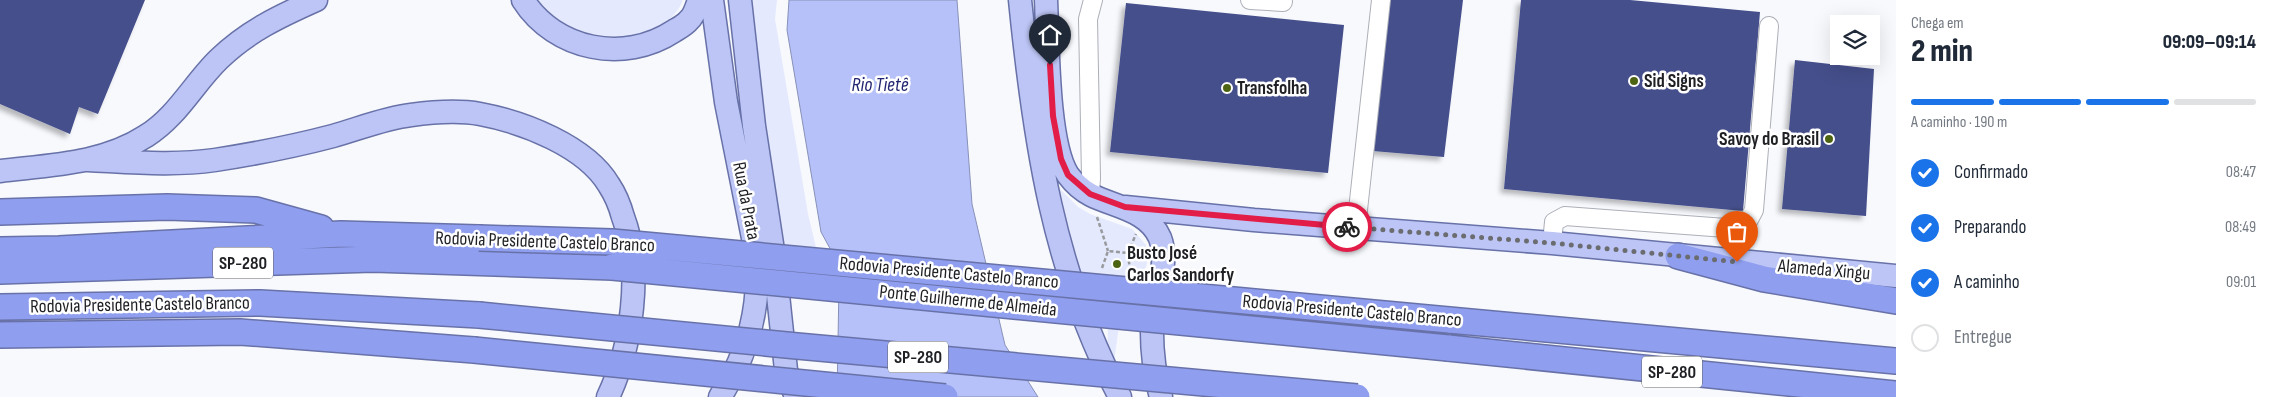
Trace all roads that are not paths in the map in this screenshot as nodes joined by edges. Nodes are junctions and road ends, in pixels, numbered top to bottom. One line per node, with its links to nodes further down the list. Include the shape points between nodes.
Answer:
1 (316, 0): 13 (main road, via 264,24 220,59 162,125 128,146)
2 (523, 0): 3 (main road, via 532,14 550,30 571,41 608,49 641,47 666,36 690,20)
3 (700, 0)
4 (712, 0): 36 (main road, Rua da Prata, via 726,102 758,274 755,316 742,354)
5 (740, 0): 37 (main road, Rua da Prata, via 786,370)
6 (1020, 0): 27 (main road, via 1034,126 1046,192)
7 (1046, 0): 15 (main road, via 1056,140 1068,175)
8 (1093, 0): 15 (lane, via 1088,19)
9 (1250, 0): 11 (lane)
10 (1381, 0): 18 (lane)
11 (1283, 2)
12 (1769, 26): 20 (lane, via 1754,210 1745,227 1739,230 1565,216 1554,222)
13 (88, 160): 14 (main road); 35 (main road, via 153,163 214,160 318,140 409,115 444,112 480,114 530,128 565,144 609,184 631,237 633,278 626,343 616,381)
14 (0, 170)
15 (1090, 194): 16 (main road)
16 (1125, 207): 18 (main road, Alameda Xingu); 26 (main road, via 1152,225 1160,237 1163,266)
17 (0, 212): 19 (highway, via 167,208 256,210)
18 (1356, 228): 20 (main road, Alameda Xingu)
19 (340, 234): 21 (highway, Rodovia Presidente Castelo Branco); 33 (highway, Rodovia Presidente Castelo Branco, bridge, via 612,242)
20 (1552, 243): 22 (main road, Alameda Xingu)
21 (0, 250)
22 (1678, 256): 25 (main road, Alameda Xingu); 28 (highway, via 1764,279)
23 (487, 262): 24 (highway, Rodovia Presidente Castelo Branco / SP-280, via 373,259); 32 (highway, Ponte Guilherme de Almeida / SP-280, bridge, via 612,267)
24 (0, 270)
25 (1896, 276)
26 (1154, 293): 27 (main road, via 1134,303 1098,301); 40 (main road, via 1152,361)
27 (1076, 294): 39 (main road)
28 (1896, 301)
29 (92, 306): 30 (highway, Rodovia Presidente Castelo Branco / SP-280); 31 (highway); 41 (highway, Rodovia Presidente Castelo Branco / SP-280, bridge, via 260,303 479,315)
30 (0, 307)
31 (3, 336): 38 (highway, Rodovia Presidente Castelo Branco, bridge, via 240,332 474,350)
32 (1448, 348): 34 (highway, Rodovia Presidente Castelo Branco / SP-280)
33 (1896, 361)
34 (1896, 394)
35 (608, 397)
36 (720, 397)
37 (796, 397)
38 (945, 397)
39 (1120, 397)
40 (1161, 397)
41 (1357, 397)

